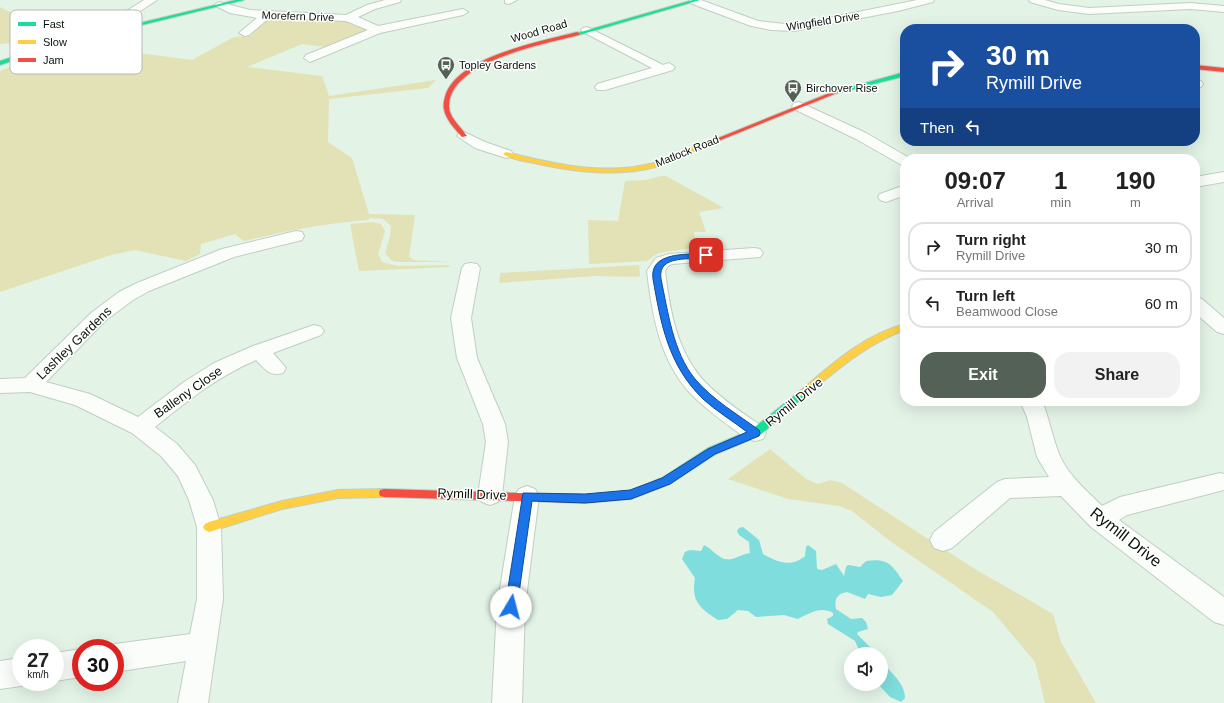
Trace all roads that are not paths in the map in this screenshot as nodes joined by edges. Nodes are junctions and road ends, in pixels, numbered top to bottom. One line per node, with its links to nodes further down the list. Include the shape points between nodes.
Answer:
1 (152, 0): 9 (street)
2 (242, 0): 7 (street)
3 (396, 0): 12 (street, via 371,7)
4 (696, 0): 5 (street, Wingfield Drive, via 755,24 794,28); 15 (street, Wood Road)
5 (930, 0)
6 (1034, 0): 8 (street, via 1058,7 1089,11 1190,6)
7 (219, 5): 11 (street, Morefern Drive, via 238,13); 13 (street)
8 (1224, 9)
9 (133, 10)
10 (463, 12): 14 (street)
11 (266, 16): 12 (street, Morefern Drive, via 314,15); 16 (street)
12 (348, 18): 14 (street, Morefern Drive)
13 (142, 24)
14 (377, 30): 17 (street)
15 (587, 30): 22 (street); 27 (street, Wood Road, via 506,52 480,63 453,83 444,100 457,129)
16 (245, 33)
17 (310, 58)
18 (10, 60): 19 (street)
19 (0, 63)
20 (675, 65): 22 (street)
21 (1200, 68): 23 (street)
22 (662, 69): 25 (street)
23 (1224, 70)
24 (900, 75): 26 (street, Matlock Road, via 849,87)
25 (601, 87)
26 (799, 106): 28 (street, Matlock Road, via 655,165 641,168 575,169); 29 (street)
27 (464, 136): 28 (street, Matlock Road)
28 (506, 154)
29 (900, 158)
30 (1224, 177): 31 (street)
31 (1200, 181)
32 (900, 192): 33 (street)
33 (886, 197)
34 (296, 236): 43 (street, Lashley Gardens, via 225,247 126,296 98,317)
35 (754, 253): 47 (street, via 669,259 662,262 656,271 666,324 679,362 691,381 707,397)
36 (471, 268): 50 (street, via 461,318 467,358 494,424 497,442)
37 (1200, 307): 38 (street)
38 (1224, 328)
39 (900, 329): 47 (street, Rymill Drive, via 861,346)
40 (314, 331): 41 (street, Balleny Close)
41 (260, 351): 42 (street); 46 (street, Balleny Close, via 210,374)
42 (276, 368)
43 (30, 384): 44 (street); 46 (street, via 82,399)
44 (0, 386)
45 (1033, 406): 49 (street, Rymill Drive, via 1048,457)
46 (140, 427): 53 (street, via 169,450 187,471)
47 (755, 433): 51 (street, Rymill Drive, via 712,452 666,481 631,495 585,499)
48 (1220, 482): 52 (street, via 1120,507)
49 (1067, 486): 52 (street, Rymill Drive); 54 (street, via 1005,489)
50 (490, 496): 51 (street, Rymill Drive); 53 (street, Rymill Drive, via 403,492 338,494 282,505)
51 (527, 496): 61 (street, via 511,607)
52 (1100, 520): 55 (street, Rymill Drive)
53 (210, 527): 56 (street, via 210,600)
54 (943, 540)
55 (1224, 613)
56 (203, 645): 57 (street); 60 (street)
57 (124, 657)
58 (12, 673): 59 (street)
59 (0, 674)
60 (193, 703)
61 (507, 703)

